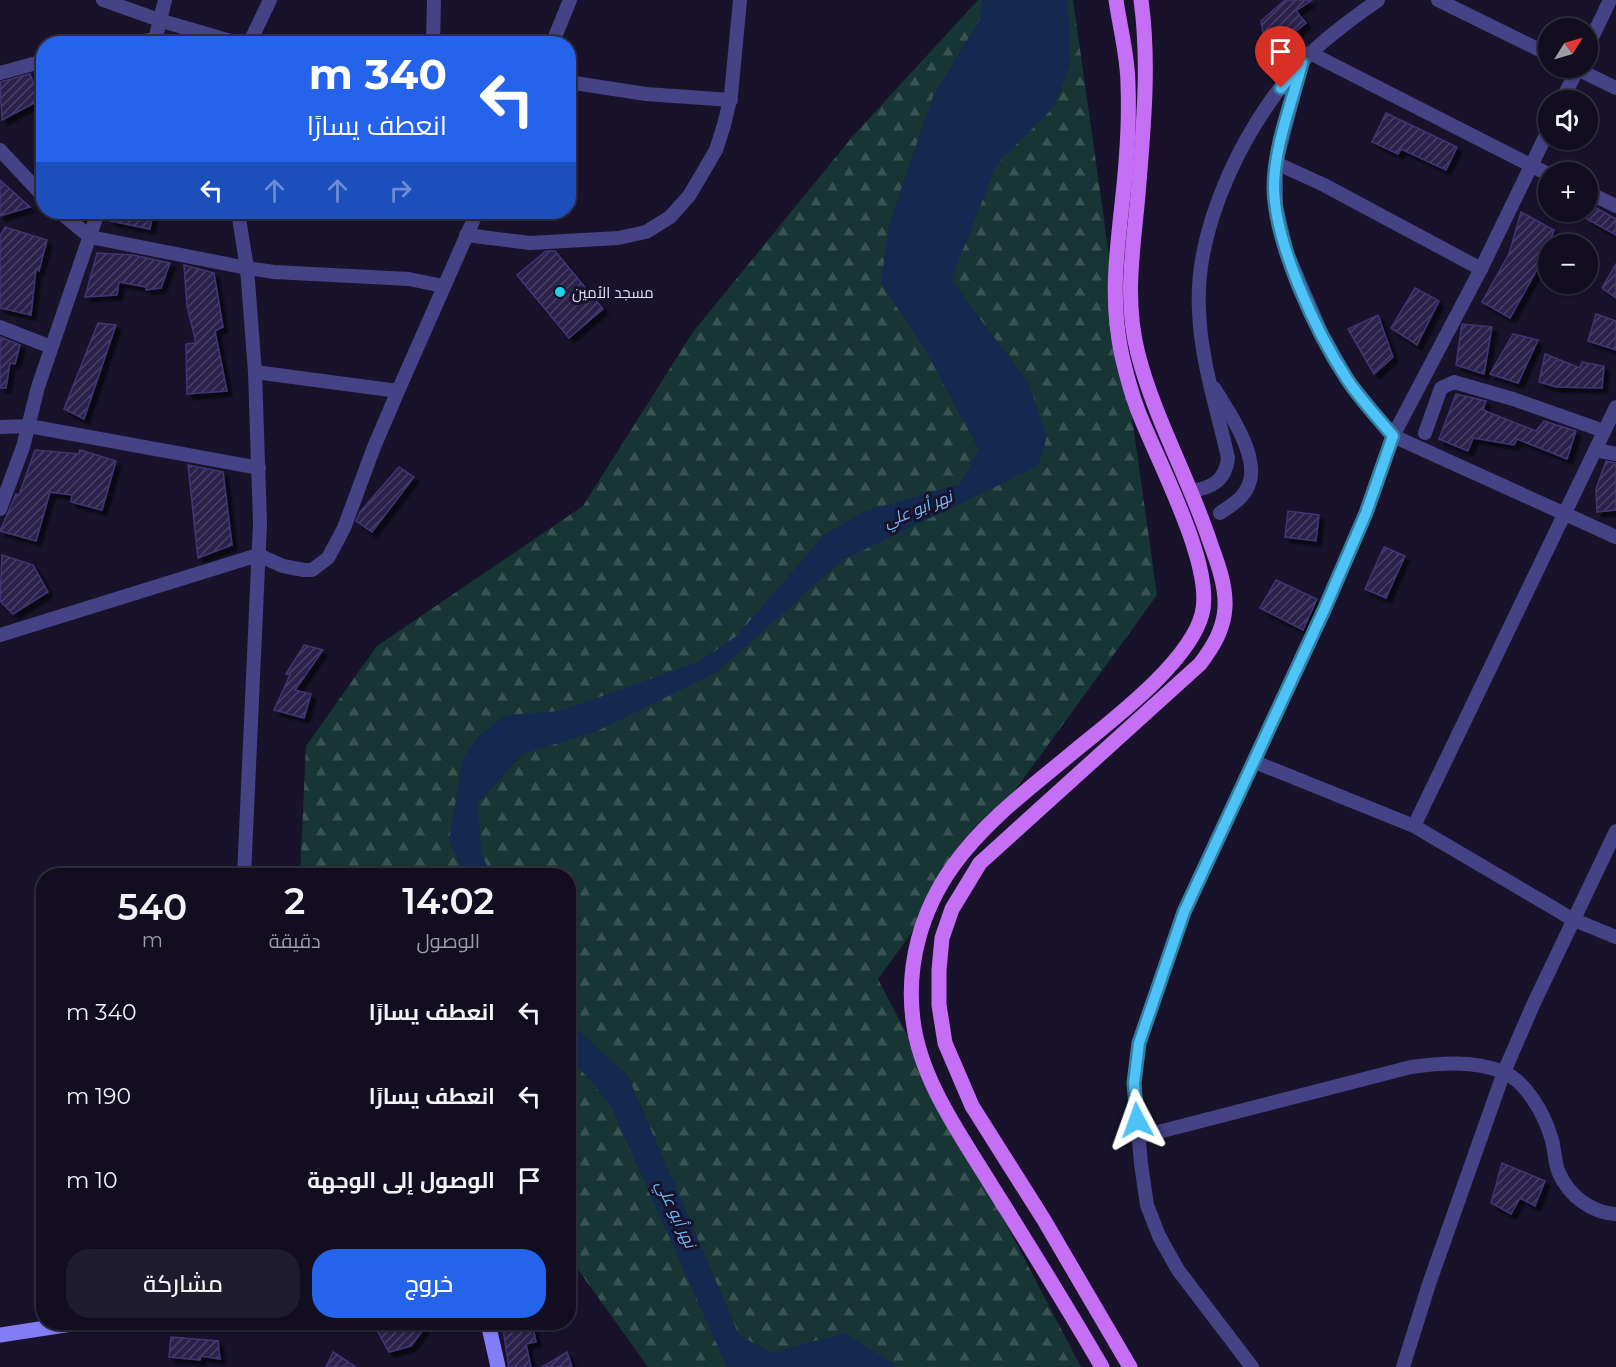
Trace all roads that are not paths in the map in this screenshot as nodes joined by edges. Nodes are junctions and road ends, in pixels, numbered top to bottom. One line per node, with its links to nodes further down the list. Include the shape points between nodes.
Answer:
1 (103, 0): 12 (street)
2 (165, 0): 12 (street)
3 (270, 0): 16 (street)
4 (434, 0): 17 (street)
5 (570, 0): 18 (street)
6 (740, 0): 26 (street)
7 (1116, 0): 74 (main road, via 1128,82 1126,160 1113,294 1122,355 1136,405 1190,524 1204,610 1195,636 1151,684 1004,809 970,843 933,899 916,941 913,1020 921,1053)
8 (1378, 0): 20 (street)
9 (1438, 0): 19 (street)
10 (1610, 0): 13 (street)
11 (1141, 2): 58 (main road, via 1146,84 1129,266 1130,310 1137,352 1153,405)
12 (162, 21): 14 (street); 15 (street)
13 (1598, 25)
14 (157, 36)
15 (214, 36)
16 (253, 36)
17 (433, 36)
18 (555, 36)
19 (1538, 49)
20 (1306, 58): 29 (street); 30 (street); 47 (street, via 1270,103 1239,155 1205,243 1198,310)
21 (36, 63): 22 (street)
22 (0, 73)
23 (1596, 78): 25 (street)
24 (576, 83): 26 (street, via 646,94)
25 (1616, 88)
26 (731, 100): 39 (street, via 711,159 685,201 661,225 618,238 530,243)
27 (1539, 150): 30 (street)
28 (3, 160): 32 (street)
29 (1276, 164): 42 (street, via 1324,185); 54 (street, via 1274,188 1279,227 1305,296 1348,381)
30 (1532, 166): 31 (street); 42 (street)
31 (1538, 169)
32 (36, 190)
33 (1598, 197): 34 (street)
34 (1616, 206)
35 (68, 219): 40 (street)
36 (96, 219): 40 (street)
37 (239, 219): 41 (street)
38 (474, 219): 39 (street)
39 (466, 235): 43 (street)
40 (90, 237): 41 (street); 45 (street)
41 (247, 268): 43 (street, via 409,279); 46 (street)
42 (1481, 269): 54 (street)
43 (443, 286): 48 (street)
44 (0, 327): 45 (street)
45 (51, 347): 51 (street)
46 (255, 372): 48 (street); 57 (street)
47 (1208, 379): 58 (street, via 1228,458 1227,469 1218,482); 60 (street, via 1230,413 1251,467 1248,486 1238,501)
48 (398, 391): 63 (street, via 344,528 328,558 312,570 304,570)
49 (1616, 407): 52 (street)
50 (0, 426): 51 (street)
51 (28, 426): 57 (street); 59 (street)
52 (1604, 431): 53 (street, via 1454,382 1441,388); 55 (street)
53 (1425, 433)
54 (1393, 436): 61 (street); 65 (street, via 1366,513)
55 (1595, 450): 56 (street); 61 (street)
56 (1616, 454)
57 (259, 468): 63 (street)
58 (1191, 491): 72 (main road, via 1220,572 1225,605 1222,627 1212,649 1164,698 993,849 952,909 942,938 939,1005 945,1043 972,1106)
59 (0, 509)
60 (1220, 513)
61 (1565, 513): 62 (street); 66 (street)
62 (1616, 537)
63 (258, 555): 64 (street); 68 (street)
64 (0, 635)
65 (1255, 762): 66 (street); 73 (street, via 1184,912 1139,1043 1134,1083)
66 (1414, 826): 69 (street)
67 (1616, 831): 69 (street)
68 (244, 868)
69 (1572, 919): 70 (street); 71 (street)
70 (1616, 937)
71 (1504, 1072): 73 (street, via 1461,1064 1411,1067); 75 (street, via 1538,1106 1551,1136 1559,1173 1573,1193 1586,1206 1604,1214); 83 (street)
72 (991, 1137): 74 (main road); 79 (main road)
73 (1139, 1137): 82 (street, via 1147,1205 1159,1236 1178,1270)
74 (970, 1150): 81 (main road)
75 (1616, 1214)
76 (36, 1329): 78 (street)
77 (489, 1330): 80 (street)
78 (0, 1335)
79 (1126, 1360): 81 (main road)
80 (495, 1364)
81 (1102, 1367)
82 (1252, 1367)
83 (1403, 1367)

